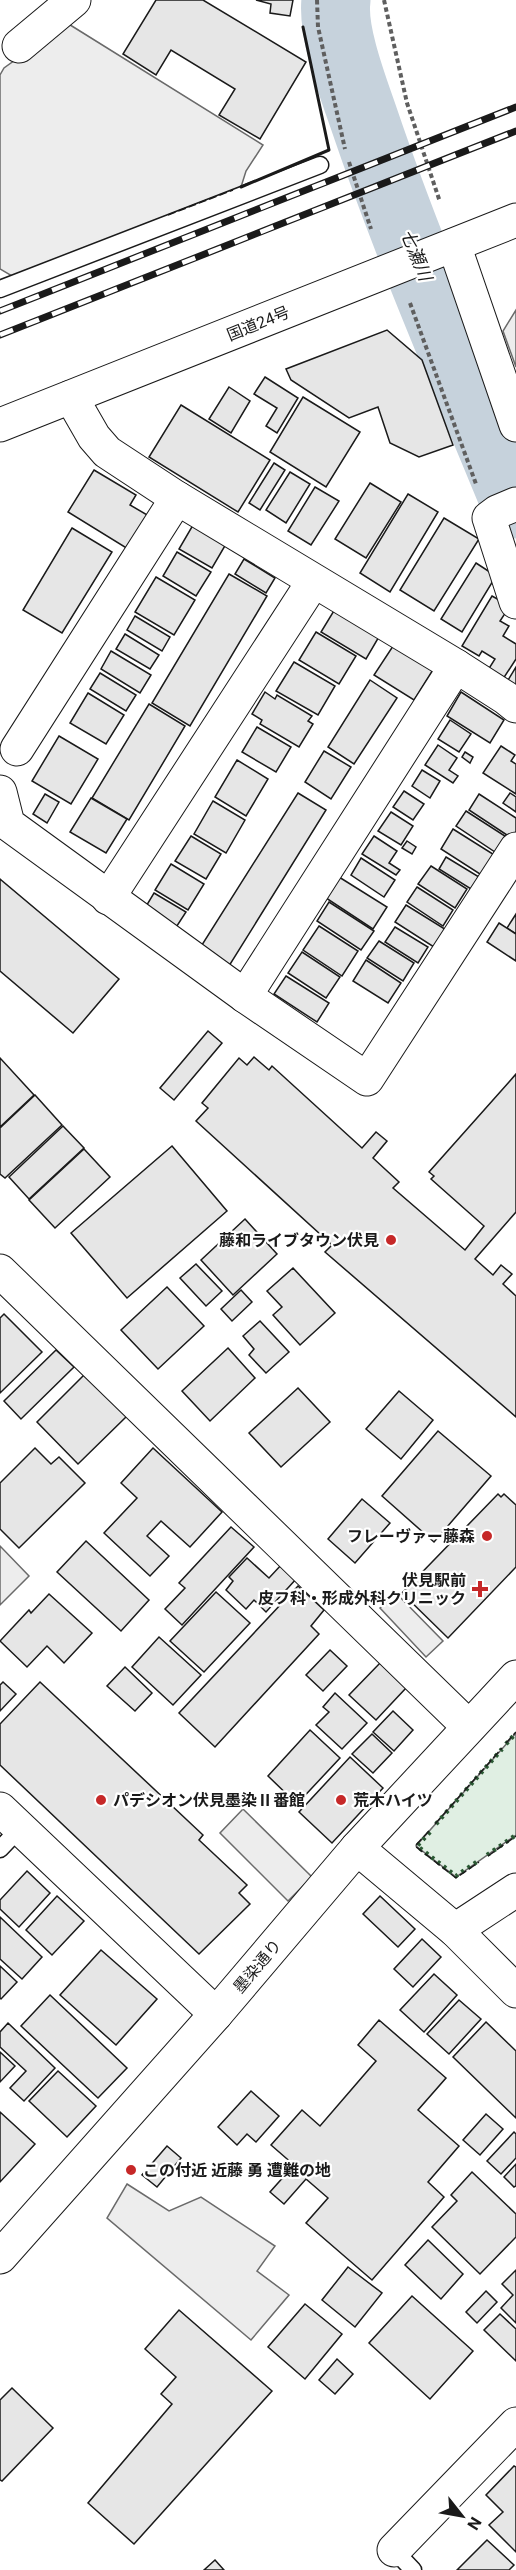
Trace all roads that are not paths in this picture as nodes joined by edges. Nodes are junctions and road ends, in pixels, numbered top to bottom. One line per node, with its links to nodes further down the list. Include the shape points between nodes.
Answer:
1 (74, 0): 2 (main road)
2 (10, 46)
3 (320, 165): 6 (lane)
4 (516, 220): 5 (main road, 国道24号)
5 (447, 248): 7 (main road, 国道24号); 9 (main road)
6 (0, 289)
7 (70, 397): 8 (main road, 国道24号); 10 (main road, via 107,452)
8 (0, 425)
9 (516, 425)
10 (177, 498): 12 (main road); 16 (main road)
11 (500, 511): 13 (main road)
12 (313, 582): 14 (main road); 20 (main road)
13 (516, 602)
14 (456, 666): 15 (main road); 21 (main road)
15 (516, 706)
16 (9, 744): 17 (main road)
17 (0, 781)
18 (0, 792): 20 (main road, via 8,824)
19 (516, 849): 21 (main road, via 368,1079)
20 (108, 898): 21 (main road)
21 (246, 996)
22 (0, 1271): 24 (main road)
23 (516, 1677): 24 (main road, 墨染通り)
24 (469, 1727): 26 (main road, 墨染通り)
25 (6, 1828): 30 (main road)
26 (357, 1848): 28 (main road); 30 (main road, 墨染通り)
27 (516, 1890): 28 (main road)
28 (455, 1930): 29 (main road)
29 (516, 1991)
30 (216, 2014): 31 (main road, 墨染通り)
31 (0, 2256)
32 (516, 2424): 33 (main road)
33 (403, 2560)

